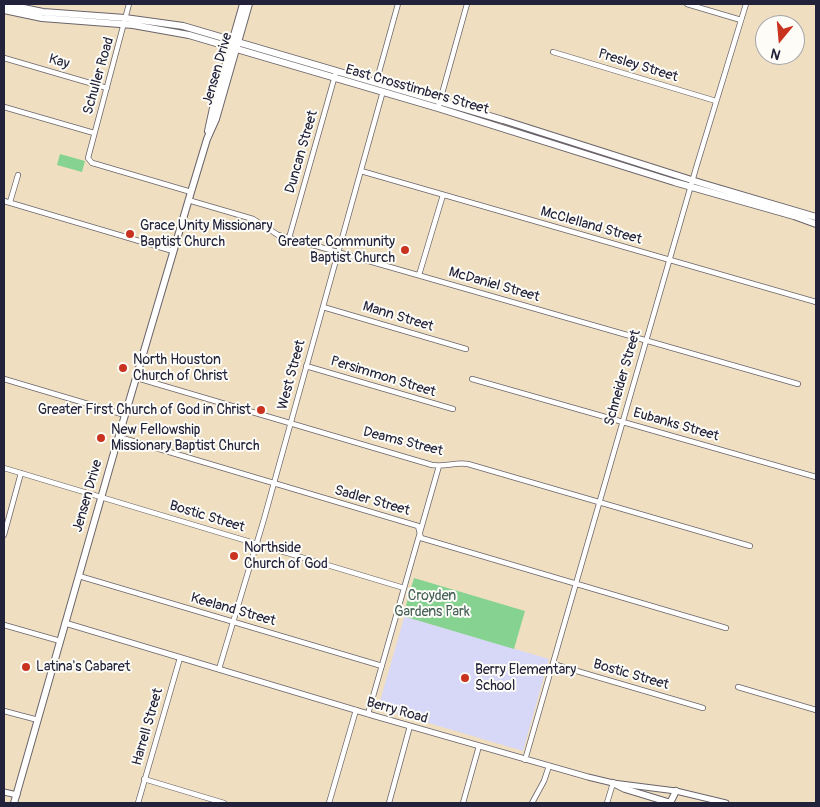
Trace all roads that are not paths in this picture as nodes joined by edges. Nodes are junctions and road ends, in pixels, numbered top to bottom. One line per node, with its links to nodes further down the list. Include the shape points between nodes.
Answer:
1 (130, 4): 10 (street, Schuller Road)
2 (243, 4): 11 (main road, Jensen Drive)
3 (249, 4): 11 (main road, Jensen Drive)
4 (398, 4): 15 (street)
5 (467, 4): 19 (street)
6 (687, 4): 9 (street)
7 (746, 4): 9 (street, Schneider Street)
8 (4, 7): 10 (main road, East Crosstimbers Street, via 66,17)
9 (741, 20): 18 (street, Schneider Street)
10 (125, 21): 11 (main road, East Crosstimbers Street, via 168,27); 16 (street, Schuller Road)
11 (234, 45): 14 (main road, East Crosstimbers Street); 30 (main road, Jensen Drive)
12 (552, 52): 18 (street, Presley Street)
13 (4, 58): 16 (street, Kay)
14 (335, 75): 15 (main road, East Crosstimbers Street); 17 (main road, East Crosstimbers Street); 38 (street, Duncan Street)
15 (376, 83): 17 (main road, East Crosstimbers Street)
16 (107, 88): 23 (street, Schuller Road)
17 (384, 89): 19 (main road, East Crosstimbers Street); 27 (street, West Street)
18 (716, 101): 29 (street, Schneider Street)
19 (439, 105): 21 (main road, East Crosstimbers Street); 22 (main road, East Crosstimbers Street)
20 (4, 107): 23 (street)
21 (506, 121): 22 (main road); 24 (main road, East Crosstimbers Street)
22 (504, 129): 25 (main road, East Crosstimbers Street)
23 (94, 133): 30 (street, Schuller Road, via 88,154 96,164)
24 (573, 142): 25 (main road); 26 (main road, East Crosstimbers Street)
25 (570, 149): 26 (main road, East Crosstimbers Street)
26 (645, 169): 29 (main road, East Crosstimbers Street)
27 (361, 171): 31 (street, McClelland Street); 40 (street, West Street)
28 (18, 175): 34 (street)
29 (692, 184): 35 (main road, East Crosstimbers Street); 41 (street, Schneider Street)
30 (190, 192): 32 (main road, Jensen Drive)
31 (443, 195): 41 (street, McClelland Street); 42 (street)
32 (188, 200): 38 (street, McDaniel Street, via 247,216); 39 (main road, Jensen Drive)
33 (4, 201): 34 (street)
34 (10, 202): 39 (street)
35 (795, 213): 36 (main road, East Crosstimbers Street); 37 (main road, East Crosstimbers Street)
36 (816, 217)
37 (816, 224)
38 (289, 238): 40 (street, McDaniel Street)
39 (173, 251): 48 (main road, Jensen Drive)
40 (338, 252): 42 (street, McDaniel Street); 44 (street, West Street)
41 (670, 260): 43 (street, McClelland Street); 45 (street, Schneider Street)
42 (419, 275): 45 (street, McDaniel Street)
43 (816, 302)
44 (322, 306): 46 (street, Mann Street); 47 (street, West Street)
45 (646, 341): 51 (street, McDaniel Street); 54 (street, Schneider Street)
46 (466, 349)
47 (306, 366): 52 (street, Persimmon Street); 55 (street, West Street)
48 (137, 378): 53 (main road, Jensen Drive); 55 (street, Deams Street)
49 (4, 379): 53 (street)
50 (472, 379): 54 (street, Eubanks Street)
51 (798, 384)
52 (453, 410)
53 (125, 415): 56 (main road, Jensen Drive)
54 (622, 421): 60 (street, Eubanks Street); 63 (street, Schneider Street)
55 (291, 423): 57 (street, Deams Street); 61 (street, West Street)
56 (119, 437): 61 (street, Sadler Street); 62 (main road, Jensen Drive)
57 (439, 466): 63 (street, Deams Street, via 468,464); 64 (street)
58 (4, 468): 59 (street, Bostic Street)
59 (22, 473): 62 (street, Bostic Street); 65 (street)
60 (816, 477)
61 (273, 483): 64 (street, Sadler Street, via 418,526); 66 (street, West Street)
62 (101, 497): 66 (street, Bostic Street); 68 (main road, Jensen Drive)
63 (599, 502): 67 (street, Deams Street); 69 (street, Schneider Street)
64 (421, 532): 69 (street, Sadler Street, via 422,538); 70 (street)
65 (4, 535)
66 (256, 544): 70 (street, Bostic Street); 71 (street, West Street)
67 (750, 546)
68 (79, 576): 71 (street, Keeland Street); 72 (main road, Jensen Drive)
69 (575, 583): 74 (street, Sadler Street); 77 (street, Schneider Street)
70 (404, 588): 78 (street)
71 (233, 621): 78 (street, Keeland Street); 79 (street, West Street)
72 (65, 623): 75 (main road, Jensen Drive); 76 (street, Berry Road)
73 (4, 625): 75 (street)
74 (726, 628)
75 (60, 641): 86 (main road, Jensen Drive)
76 (180, 658): 79 (street, Berry Road); 91 (street, Harrell Street)
77 (553, 664): 81 (street, Bostic Street); 89 (street, Schneider Street)
78 (382, 666): 85 (street)
79 (219, 669): 82 (street, Berry Road)
80 (738, 687): 83 (street)
81 (703, 708)
82 (356, 710): 85 (street, Berry Road); 99 (street)
83 (816, 710)
84 (4, 711): 86 (street)
85 (368, 714): 87 (street, Berry Road)
86 (38, 720): 95 (main road, Jensen Drive)
87 (410, 726): 88 (street, Berry Road); 100 (street)
88 (479, 746): 89 (street, Berry Road); 101 (street)
89 (525, 760): 90 (street, Berry Road)
90 (548, 766): 92 (street, Berry Road); 102 (street)
91 (144, 779): 97 (street, Harrell Street); 98 (street)
92 (613, 783): 93 (street, Berry Road); 103 (street); 104 (main road, via 625,790)
93 (676, 791): 104 (main road); 105 (street, Berry Road)
94 (4, 792): 95 (street)
95 (17, 795): 96 (main road, Jensen Drive)
96 (14, 803)
97 (138, 803)
98 (224, 803)
99 (329, 803)
100 (389, 803)
101 (463, 803)
102 (532, 803)
103 (607, 803)
104 (671, 803)
105 (726, 803)

